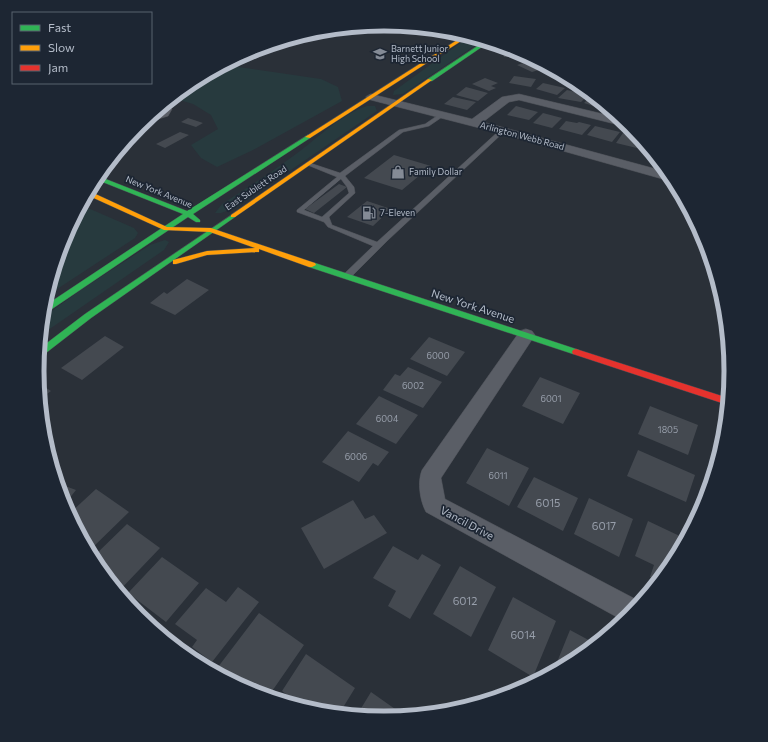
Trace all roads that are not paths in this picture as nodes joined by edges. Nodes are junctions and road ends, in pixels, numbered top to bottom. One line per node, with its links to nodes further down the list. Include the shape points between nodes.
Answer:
1 (459, 40): 3 (main road, East Sublett Road)
2 (481, 45): 4 (main road, East Sublett Road)
3 (371, 97): 4 (street, Arlington Webb Road); 15 (main road, East Sublett Road)
4 (396, 104): 6 (street, Arlington Webb Road); 11 (main road, East Sublett Road)
5 (168, 109): 7 (lane, via 166,115)
6 (442, 115): 9 (street, Arlington Webb Road); 13 (lane, via 427,125 400,131)
7 (158, 117)
8 (612, 119): 9 (street, via 519,96 506,99)
9 (474, 123): 10 (street, Arlington Webb Road)
10 (503, 130): 12 (street, Arlington Webb Road); 24 (lane)
11 (308, 164): 13 (lane); 23 (main road, East Sublett Road)
12 (661, 174)
13 (341, 176): 21 (lane, via 352,189 352,193 324,217); 21 (lane, via 299,210)
14 (103, 180): 19 (main road, New York Avenue)
15 (238, 183): 17 (main road); 20 (main road, East Sublett Road)
16 (93, 195): 22 (main road, New York Avenue)
17 (200, 196)
18 (179, 199): 19 (main road)
19 (152, 200): 20 (main road, New York Avenue)
20 (188, 214): 22 (main road, East Sublett Road); 23 (main road, New York Avenue)
21 (326, 221): 24 (lane, via 330,226)
22 (166, 229): 23 (main road, New York Avenue); 28 (main road, East Sublett Road)
23 (212, 230): 25 (main road, New York Avenue); 26 (main road, East Sublett Road)
24 (377, 245): 27 (lane)
25 (271, 249): 26 (main road, via 207,253); 27 (main road, New York Avenue)
26 (154, 270): 30 (main road, East Sublett Road)
27 (347, 276): 29 (main road, New York Avenue)
28 (51, 306)
29 (526, 335): 31 (main road, New York Avenue); 32 (street, Vancil Drive, via 430,477 434,505)
30 (45, 349)
31 (722, 400)
32 (626, 609)

